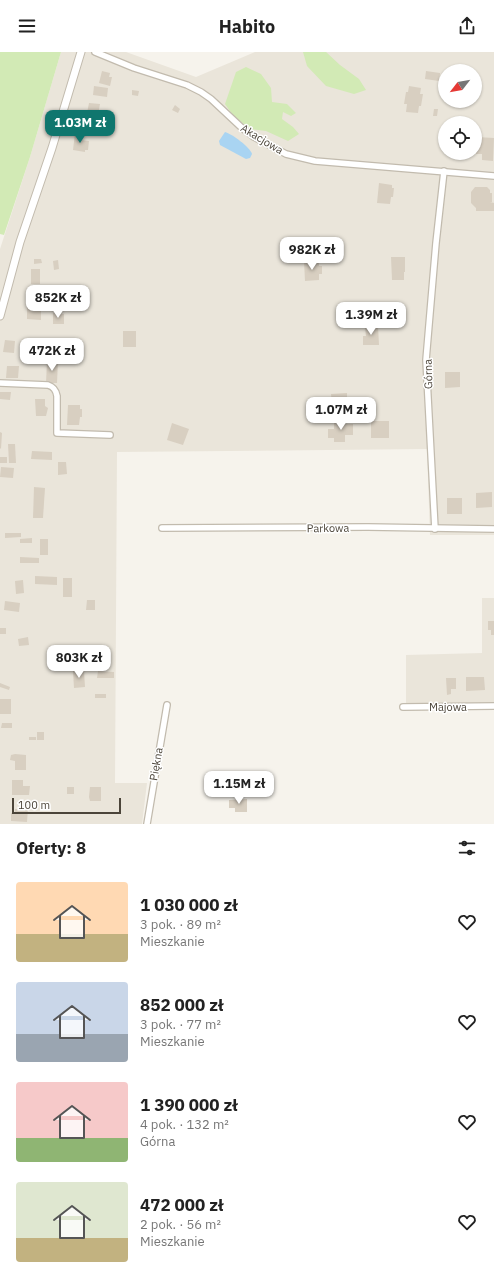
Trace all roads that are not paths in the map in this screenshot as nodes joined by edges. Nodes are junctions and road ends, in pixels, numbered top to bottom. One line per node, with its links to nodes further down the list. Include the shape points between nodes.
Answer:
1 (81, 52): 5 (street, via 20,242)
2 (95, 52): 3 (street, Akacjowa, via 201,92 254,137 286,154 315,161)
3 (444, 171): 4 (street, Akacjowa); 9 (street, Górna, via 426,360)
4 (494, 176)
5 (0, 316)
6 (0, 384): 7 (street, via 53,386 57,396 57,434)
7 (110, 435)
8 (162, 528): 9 (street, Parkowa)
9 (435, 529): 10 (street, Parkowa)
10 (494, 529)
11 (167, 705): 14 (street, Piękna)
12 (494, 706): 13 (street, Majowa)
13 (403, 707)
14 (147, 824)

